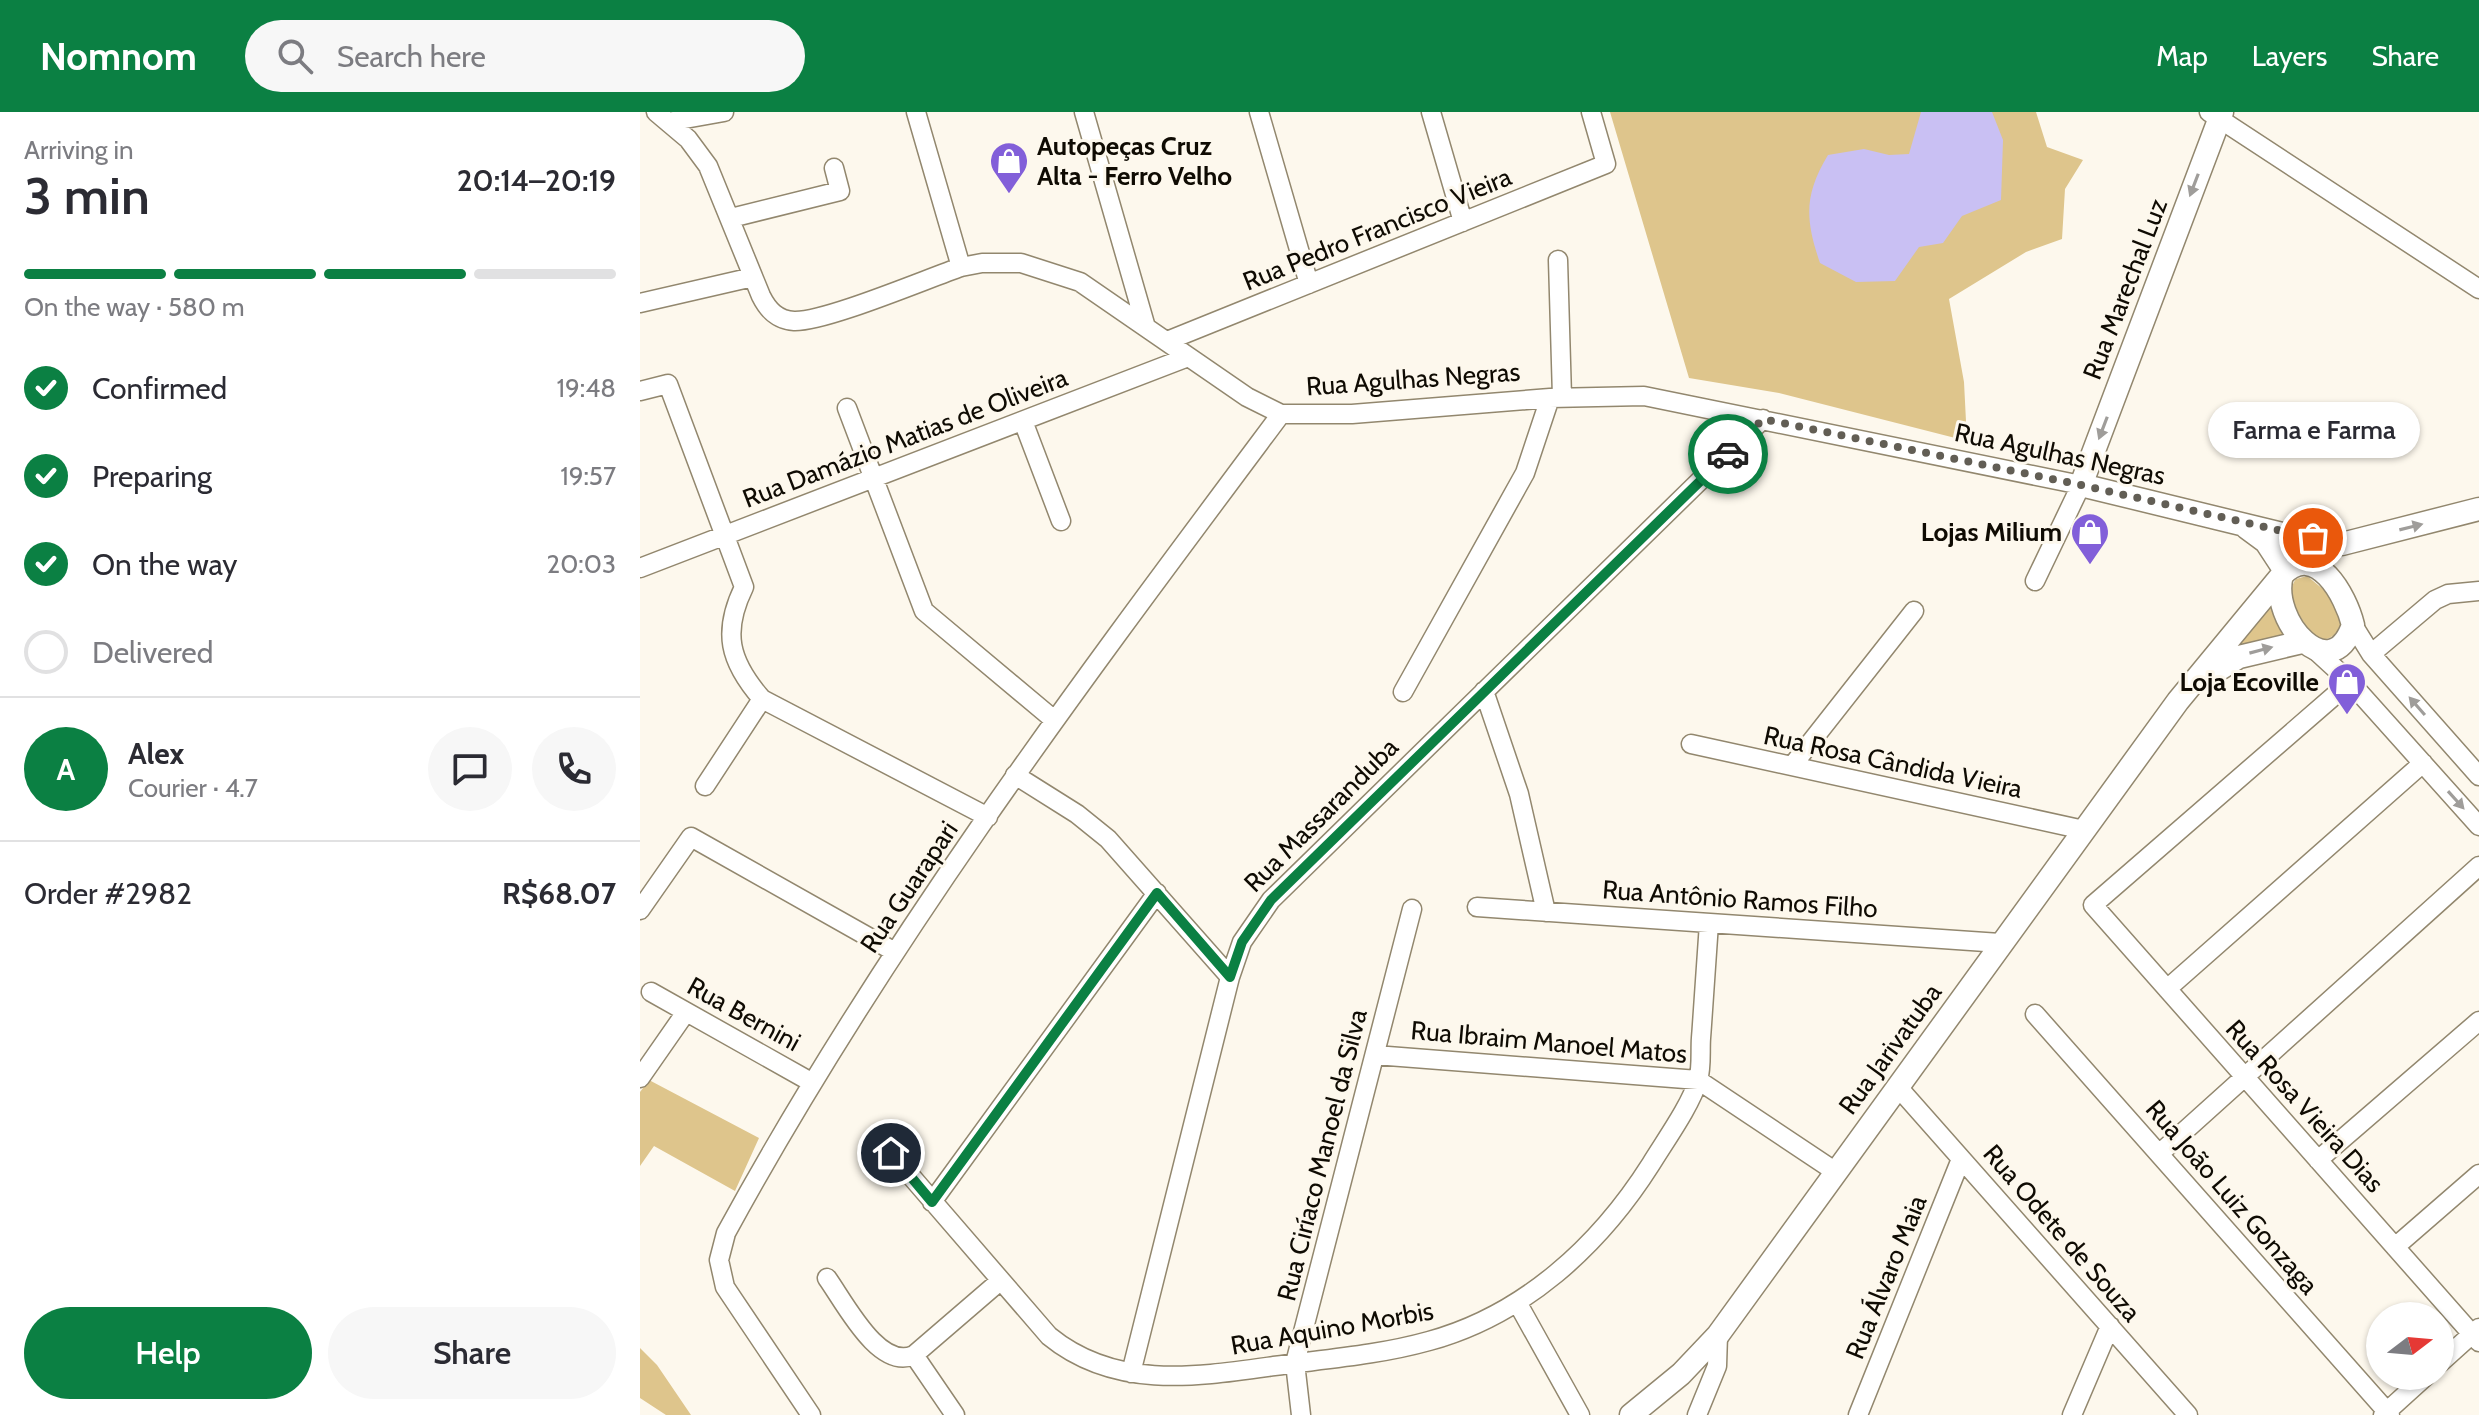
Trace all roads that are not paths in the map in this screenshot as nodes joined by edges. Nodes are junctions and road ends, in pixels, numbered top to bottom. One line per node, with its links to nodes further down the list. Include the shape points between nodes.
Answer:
1 (724, 112): 8 (street)
2 (916, 112): 13 (street)
3 (1084, 112): 18 (street)
4 (1259, 112): 15 (street)
5 (1431, 112): 11 (street)
6 (1591, 112): 11 (street, Rua Pedro Francisco Vieira, via 1606,164)
7 (2217, 114): 16 (street); 28 (main road, Rua Marechal Luz, one-way to 28)
8 (662, 117): 10 (street, Rua Agulhas Negras, via 699,152)
9 (834, 168): 10 (street, via 840,191)
10 (731, 218): 14 (street, Rua Agulhas Negras)
11 (1463, 222): 15 (street, Rua Pedro Francisco Vieira)
12 (1558, 260): 22 (street)
13 (961, 267): 14 (street, Rua Agulhas Negras, via 795,321 767,307); 18 (street, Rua Agulhas Negras, via 1003,262 1039,266 1080,282)
14 (753, 277): 17 (street)
15 (1309, 284): 19 (street, Rua Pedro Francisco Vieira)
16 (2479, 289)
17 (640, 303)
18 (1145, 324): 19 (street, Rua Agulhas Negras)
19 (1167, 341): 20 (street, Rua Agulhas Negras)
20 (1188, 357): 24 (street, Rua Agulhas Negras); 26 (street, Rua Damázio Matias de Oliveira)
21 (640, 391): 33 (street, via 668,384)
22 (1556, 398): 24 (street, Rua Agulhas Negras, via 1352,414); 25 (street, Rua Agulhas Negras, via 1644,396); 45 (street, via 1525,473)
23 (847, 408): 27 (street)
24 (1281, 414): 48 (street, Rua Guarapari)
25 (1763, 419): 28 (street, Rua Agulhas Negras); 44 (street, Rua Massaranduba)
26 (1023, 421): 27 (street, Rua Damázio Matias de Oliveira); 30 (street)
27 (874, 478): 33 (street, Rua Damázio Matias de Oliveira); 48 (street, via 924,611)
28 (2081, 485): 31 (main road, Rua Agulhas Negras); 37 (street)
29 (2479, 509): 34 (main road, Rua Jarivatuba, one-way to 29)
30 (1061, 521)
31 (2239, 524): 32 (main road, Rua Agulhas Negras); 36 (main road, Rua Agulhas Negras)
32 (2282, 534): 34 (main road, Rua Agulhas Negras); 36 (main road, Rua Agulhas Negras)
33 (725, 535): 35 (street, Rua Damázio Matias de Oliveira); 46 (street, via 744,587 734,607 730,638 742,672)
34 (2334, 542): 36 (main road, Rua Jarivatuba); 36 (main road, Rua Jarivatuba)
35 (640, 568)
36 (2304, 569): 40 (main road, via 2348,607); 41 (main road, via 2279,597); 47 (main road, Rua Jarivatuba)
37 (2035, 581)
38 (2479, 591): 42 (street, via 2435,600)
39 (1914, 611): 51 (street)
40 (2353, 625): 41 (main road, Rua Jarivatuba, via 2343,644 2331,650); 42 (street)
41 (2308, 646): 43 (street); 47 (main road, Rua Jarivatuba, one-way to 41, via 2239,657)
42 (2371, 654): 53 (street, one-way to 42)
43 (2350, 682): 50 (street); 68 (street, Rua Rosa Vieira Dias, via 2093,905)
44 (1484, 691): 63 (street, via 1519,794); 67 (street, Rua Massaranduba, via 1271,900 1242,942)
45 (1403, 692)
46 (762, 699): 54 (street); 55 (street)
47 (2178, 701): 57 (main road, Rua Jarivatuba)
48 (1053, 719): 52 (street, Rua Guarapari)
49 (1691, 744): 51 (street, Rua Rosa Cândida Vieira)
50 (2423, 763): 56 (street, one-way to 56); 68 (street)
51 (1792, 766): 57 (street, Rua Rosa Cândida Vieira)
52 (1015, 775): 55 (street, Rua Guarapari); 59 (street, via 1095,827)
53 (2479, 776)
54 (705, 786)
55 (988, 817): 66 (street, Rua Guarapari)
56 (2479, 826)
57 (2084, 830): 65 (main road, Rua Jarivatuba)
58 (2479, 866): 74 (street)
59 (1157, 893): 67 (street); 85 (street)
60 (1477, 907): 63 (street, Rua Antônio Ramos Filho)
61 (1412, 909): 73 (street, Rua Ciríaco Manoel da Silva)
62 (640, 910): 66 (street, via 691,837)
63 (1546, 912): 64 (street, Rua Antônio Ramos Filho)
64 (1709, 923): 65 (street, Rua Antônio Ramos Filho); 76 (street, Rua Aquino Morbis)
65 (2000, 943): 78 (main road, Rua Jarivatuba)
66 (895, 952): 77 (street, Rua Guarapari)
67 (1230, 977): 96 (street, Rua Massaranduba)
68 (2167, 989): 74 (street, Rua Rosa Vieira Dias)
69 (651, 992): 70 (street, Rua Bernini)
70 (686, 1012): 75 (street); 77 (street, Rua Bernini)
71 (2035, 1014): 80 (street, Rua João Luiz Gonzaga)
72 (2479, 1021): 82 (street)
73 (1375, 1055): 76 (street, Rua Ibraim Manoel Matos); 95 (street, Rua Ciríaco Manoel da Silva)
74 (2245, 1077): 80 (street); 82 (street, Rua Rosa Vieira Dias)
75 (640, 1078)
76 (1698, 1080): 83 (street, Rua Ibraim Manoel Matos); 89 (street, Rua Aquino Morbis, via 1620,1210 1587,1247)
77 (811, 1082): 99 (street, Rua Guarapari, via 726,1233 719,1260 725,1287)
78 (1897, 1086): 81 (street, Rua Odete de Souza); 83 (main road, Rua Jarivatuba)
79 (891, 1153): 85 (street, Rua Aquino Morbis)
80 (2159, 1154): 98 (street, Rua João Luiz Gonzaga)
81 (1961, 1159): 90 (street, Rua Odete de Souza); 105 (street, Rua Álvaro Maia)
82 (2318, 1160): 86 (street, Rua Rosa Vieira Dias)
83 (1836, 1172): 91 (main road, Rua Jarivatuba)
84 (2479, 1174): 86 (street)
85 (932, 1202): 88 (street, Rua Aquino Morbis)
86 (2395, 1247): 92 (street, Rua Rosa Vieira Dias)
87 (827, 1278): 94 (street, via 883,1352 895,1359)
88 (1000, 1281): 94 (street); 96 (street, Rua Aquino Morbis, via 1061,1346 1088,1361)
89 (1517, 1302): 95 (street, Rua Aquino Morbis, via 1429,1341); 102 (street)
90 (2110, 1326): 106 (street); 107 (street, Rua Odete de Souza)
91 (1718, 1335): 103 (main road, Rua Jarivatuba); 104 (street, via 1717,1366)
92 (2477, 1335): 93 (street)
93 (2454, 1352)
94 (914, 1355): 100 (street)
95 (1295, 1363): 96 (street, Rua Aquino Morbis, via 1191,1377); 101 (street, Rua Ciríaco Manoel da Silva)
96 (1131, 1373)
97 (2412, 1390): 98 (street)
98 (2387, 1414)
99 (811, 1415)
100 (955, 1415)
101 (1301, 1415)
102 (1580, 1415)
103 (1631, 1415)
104 (1697, 1415)
105 (1858, 1415)
106 (2072, 1415)
107 (2188, 1415)

